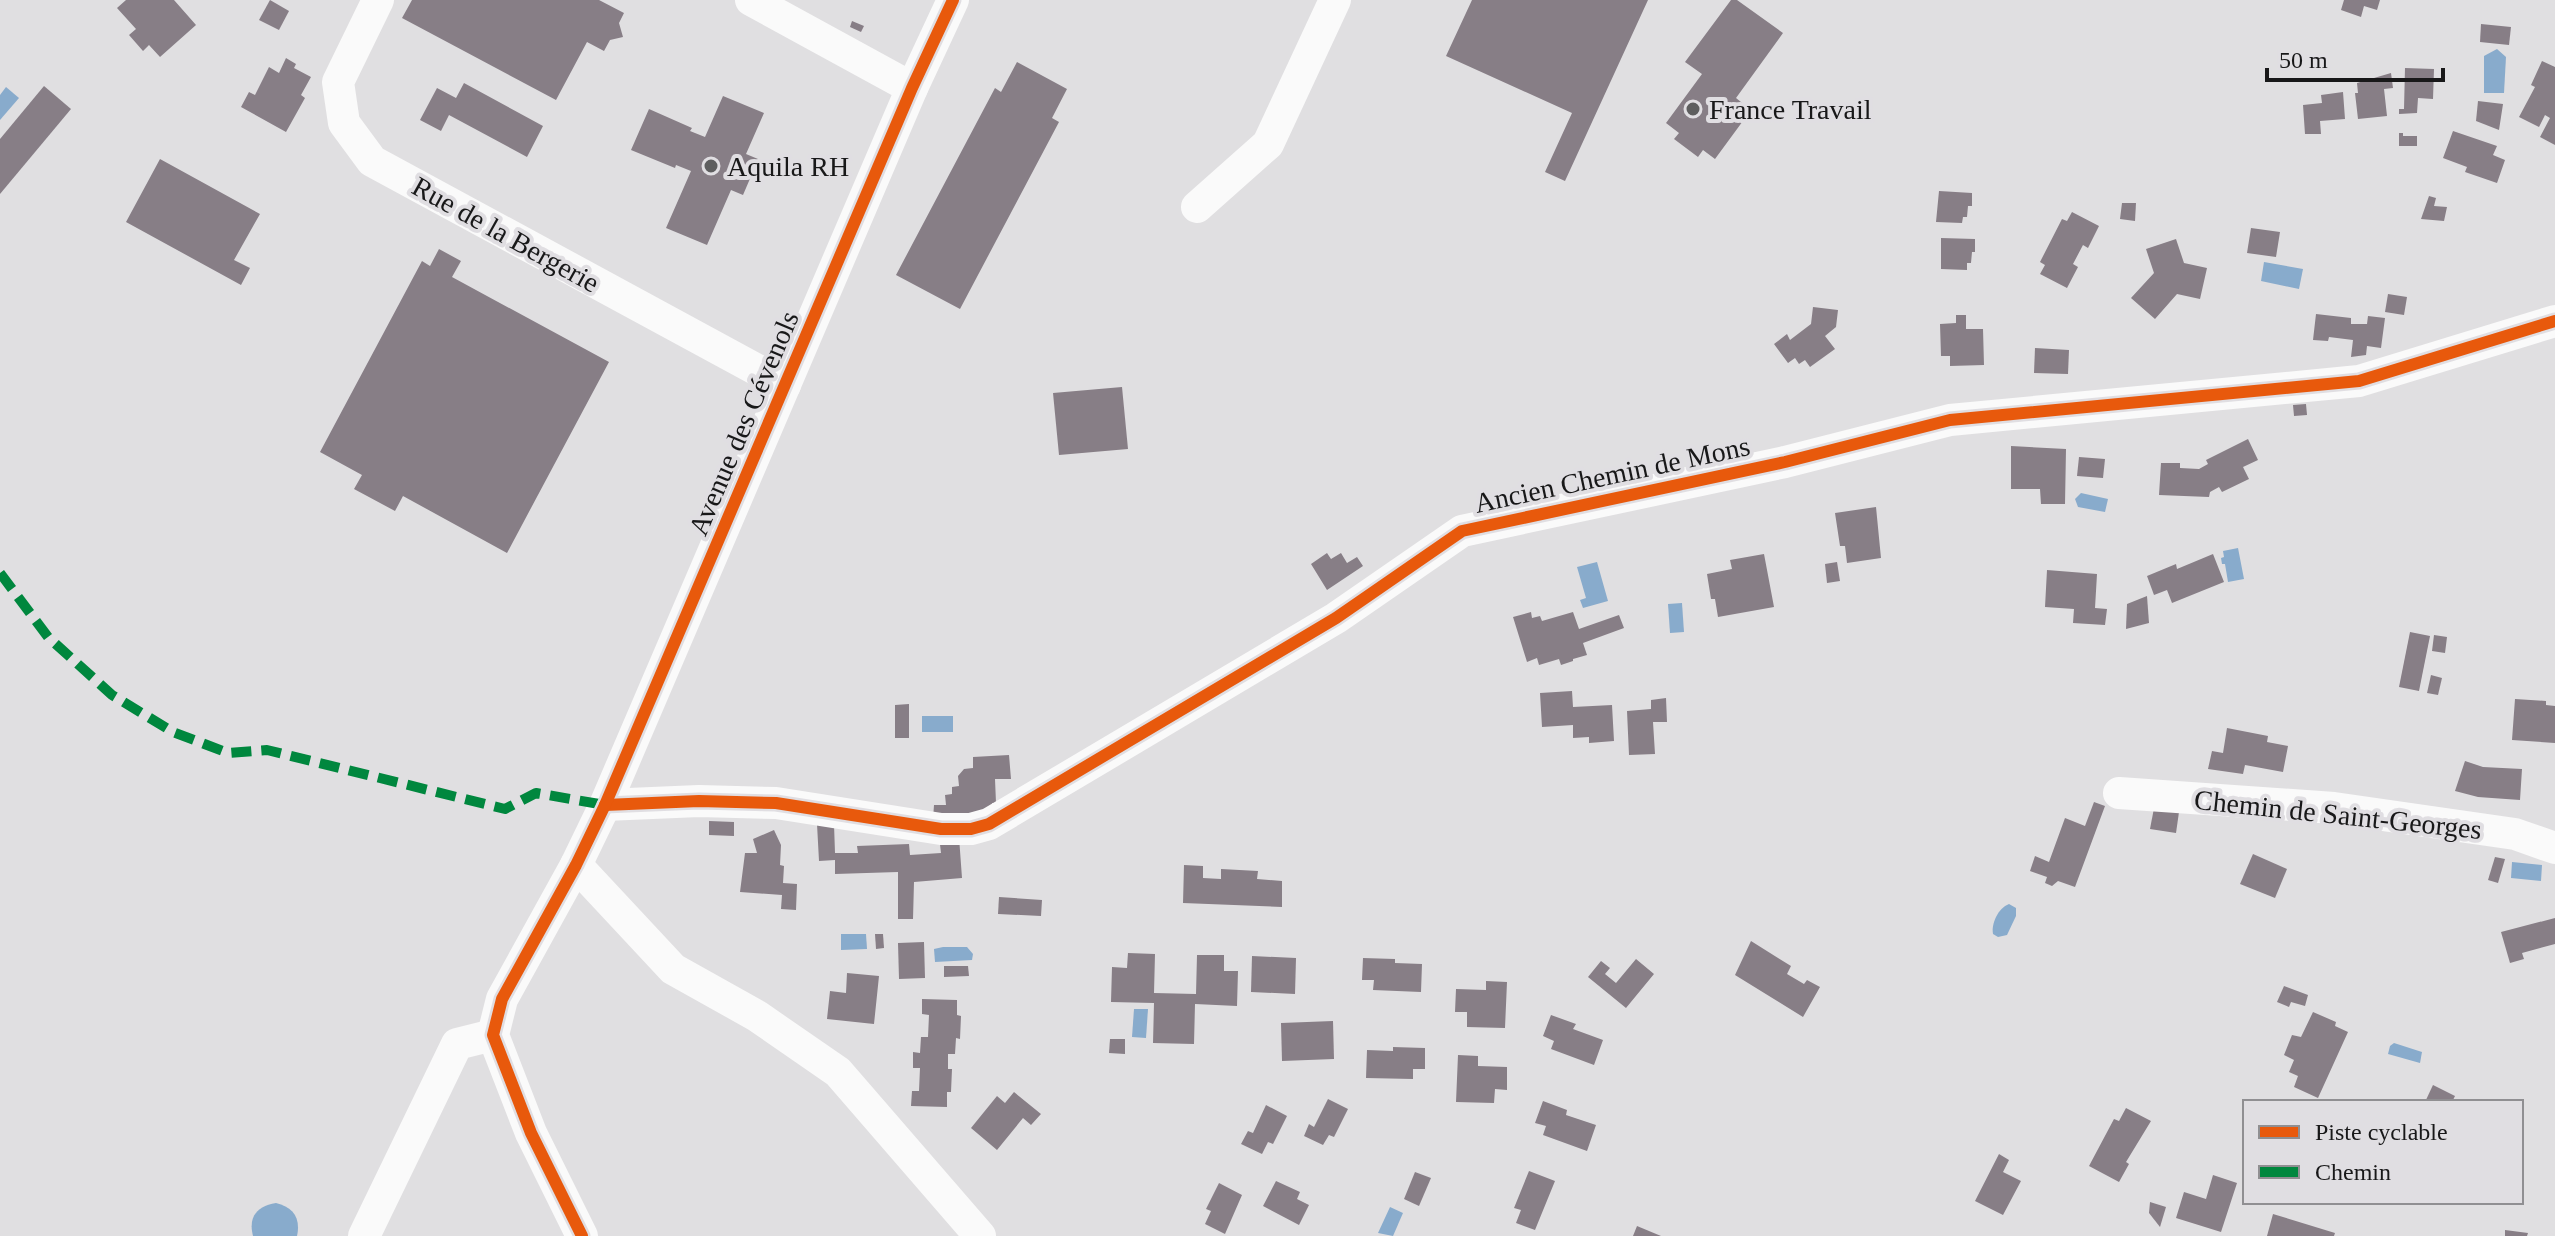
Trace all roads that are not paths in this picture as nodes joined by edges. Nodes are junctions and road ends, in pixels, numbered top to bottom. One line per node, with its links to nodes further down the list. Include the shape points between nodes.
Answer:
1 (751, 0): 5 (street)
2 (953, 0): 5 (street, Avenue des Cévenols)
3 (1335, 0): 6 (street, via 1268,144)
4 (365, 5): 8 (street, Rue de la Bergerie, via 338,82 344,123 372,161)
5 (912, 88): 8 (street, Avenue des Cévenols)
6 (1197, 207)
7 (2555, 321): 10 (street, Ancien Chemin de Mons, via 2359,381 1950,420 1785,462 1462,531 1336,618 989,824 971,829 776,803)
8 (785, 385): 10 (street, Avenue des Cévenols)
9 (2119, 793): 11 (street, Chemin de Saint-Georges, via 2334,808 2515,834)
10 (605, 805): 12 (street, Avenue des Cévenols)
11 (2555, 848)
12 (576, 865): 13 (street, Avenue des Cévenols, via 502,999); 16 (street, via 673,969 757,1016 838,1072)
13 (493, 1035): 14 (street, via 457,1044); 15 (street, via 531,1133)
14 (364, 1236)
15 (582, 1236)
16 (980, 1236)

